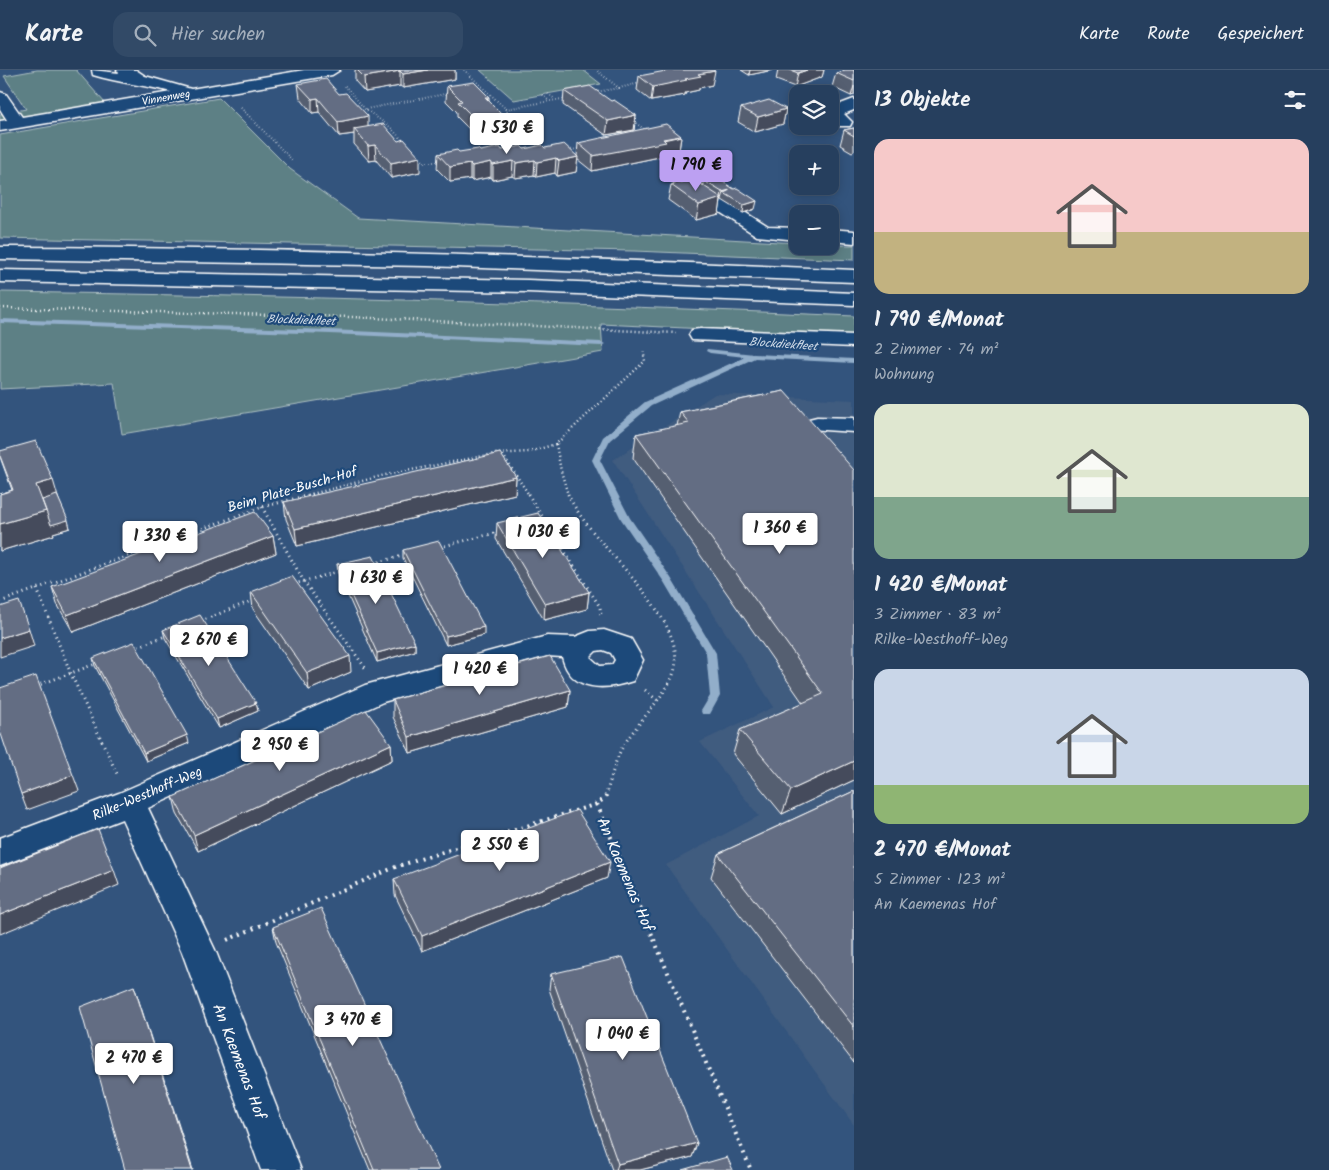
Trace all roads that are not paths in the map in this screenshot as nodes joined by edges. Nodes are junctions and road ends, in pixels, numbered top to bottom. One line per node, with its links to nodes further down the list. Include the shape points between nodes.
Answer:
1 (100, 70): 3 (main road, via 116,77)
2 (332, 70): 4 (main road, Vinnenweg)
3 (132, 74): 4 (main road)
4 (193, 93): 7 (main road, Vinnenweg)
5 (0, 97): 7 (main road)
6 (854, 104): 8 (main road, via 833,113)
7 (18, 122): 9 (main road, Vinnenweg)
8 (844, 122)
9 (0, 126)
10 (693, 187): 11 (main road, via 764,232)
11 (789, 233)
12 (839, 236): 13 (main road)
13 (854, 237)
14 (0, 253): 16 (main road, via 488,262)
15 (0, 276): 17 (main road, via 528,286)
16 (854, 276)
17 (854, 299)
18 (700, 335): 19 (main road)
19 (854, 341)
20 (817, 424): 21 (main road)
21 (854, 425)
22 (592, 643): 23 (main road, Rilke-Westhoff-Weg, via 547,646 375,693)
23 (130, 802): 24 (main road, Rilke-Westhoff-Weg); 25 (main road, An Kaemenas Hof, via 199,952)
24 (0, 852)
25 (281, 1170)

